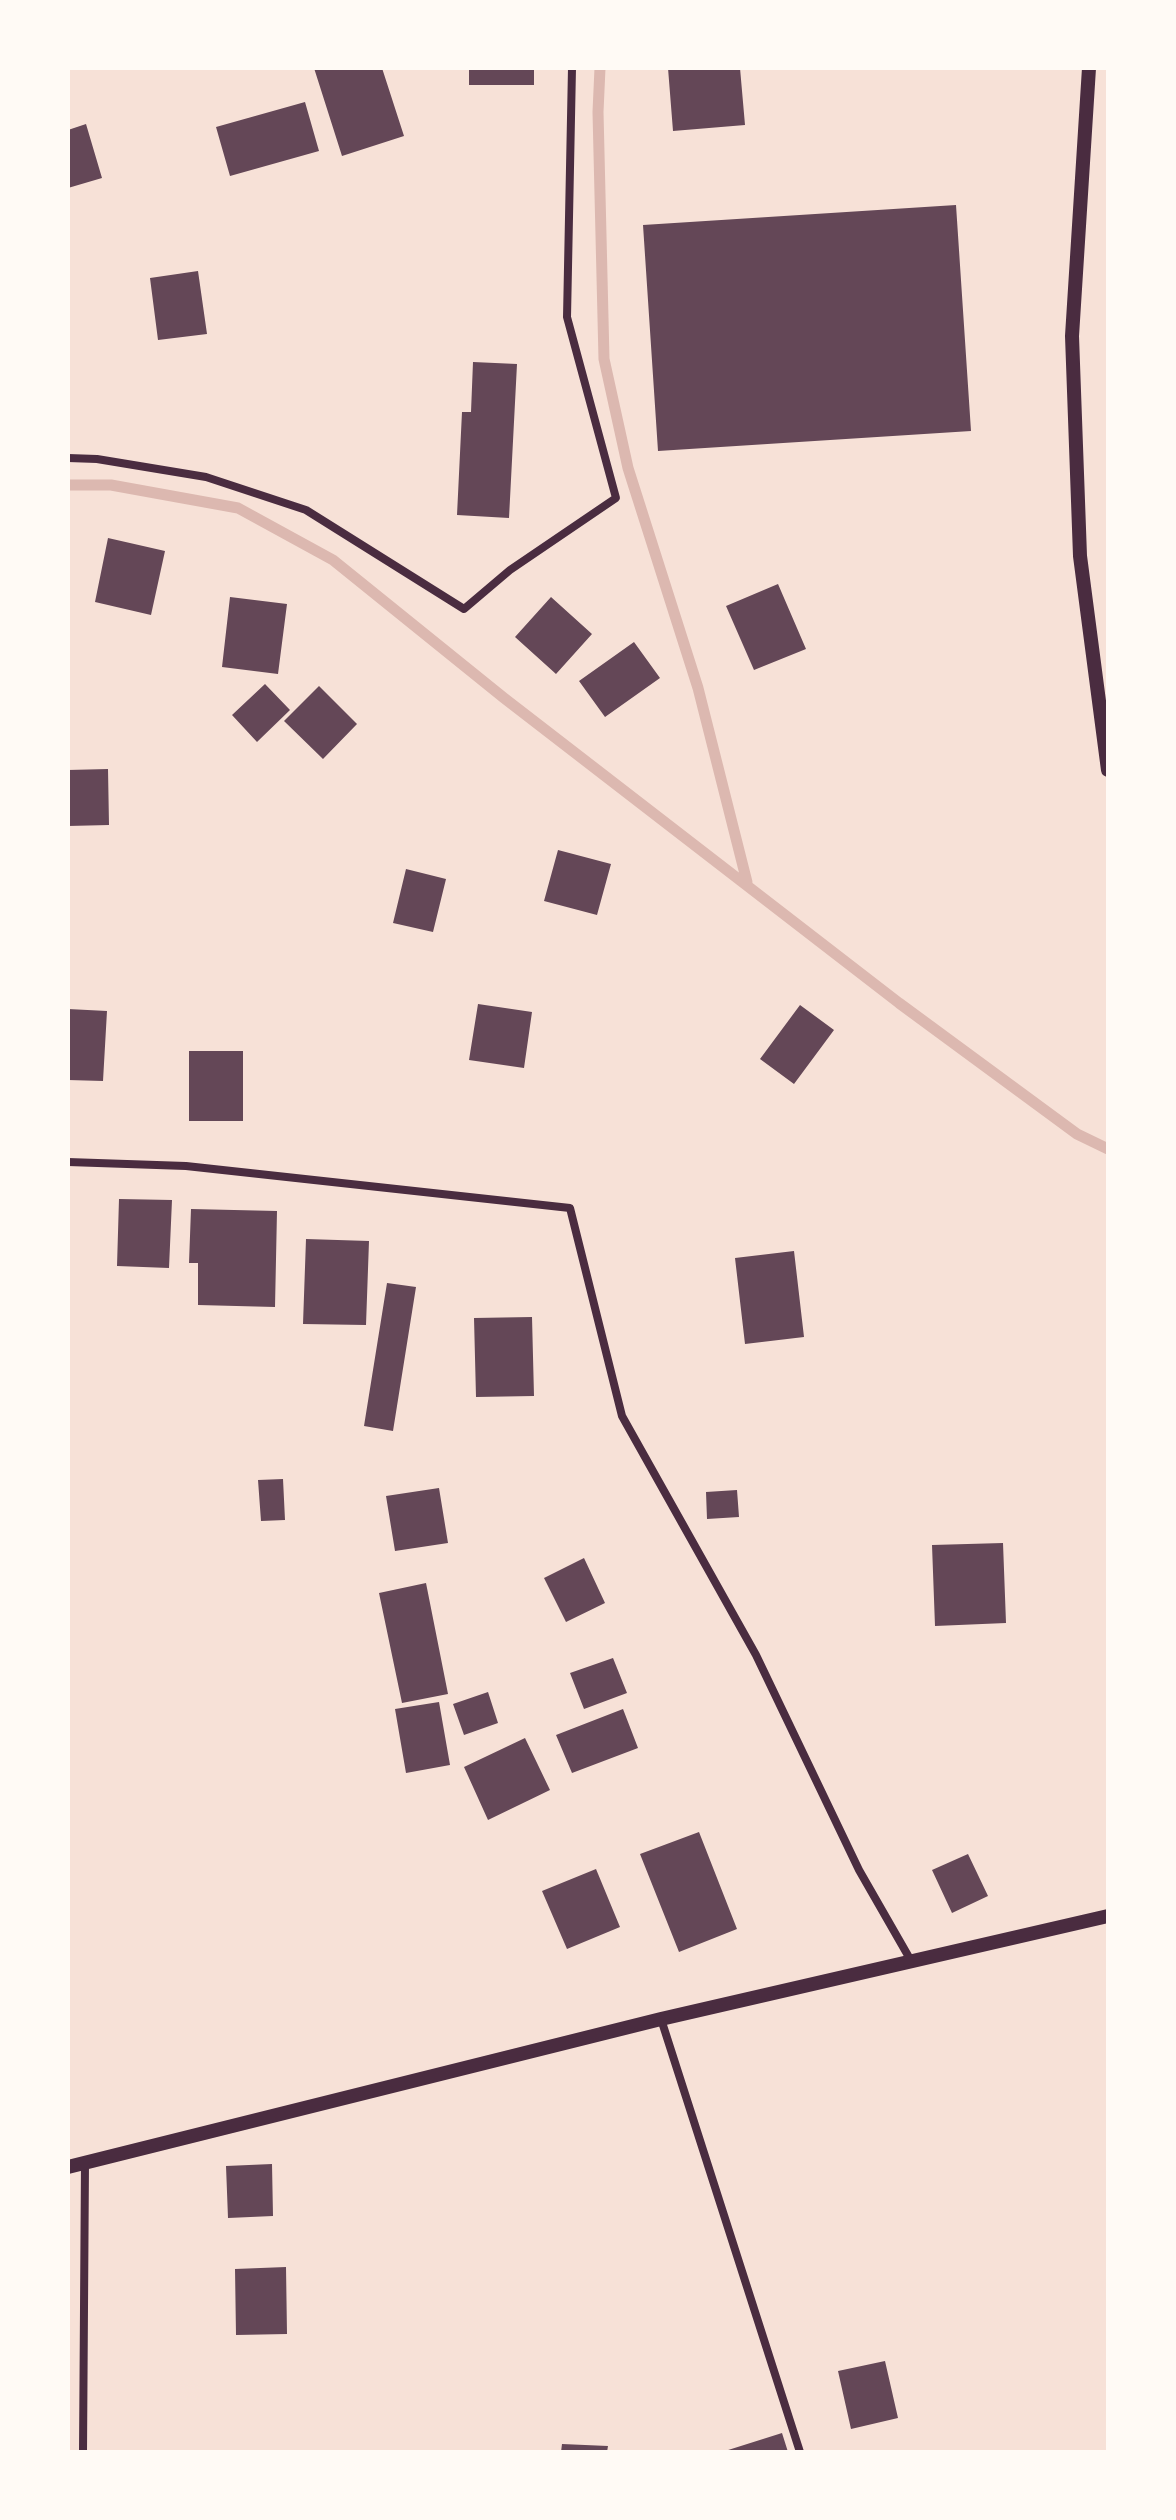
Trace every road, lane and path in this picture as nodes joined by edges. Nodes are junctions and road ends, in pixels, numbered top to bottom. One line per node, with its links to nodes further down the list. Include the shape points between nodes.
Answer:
1 (572, 68): 3 (street, via 567,317 616,498 510,570 464,609 306,510 206,477)
2 (1089, 68): 4 (street, via 1072,336 1080,556)
3 (68, 458)
4 (1108, 770)
5 (68, 1162): 7 (street, via 186,1166 570,1208 622,1416 756,1655 859,1870)
6 (1108, 1916): 7 (street)
7 (910, 1959): 8 (street)
8 (661, 2019): 9 (street); 12 (street)
9 (85, 2163): 10 (street); 11 (street)
10 (68, 2167)
11 (83, 2452)
12 (800, 2452)

